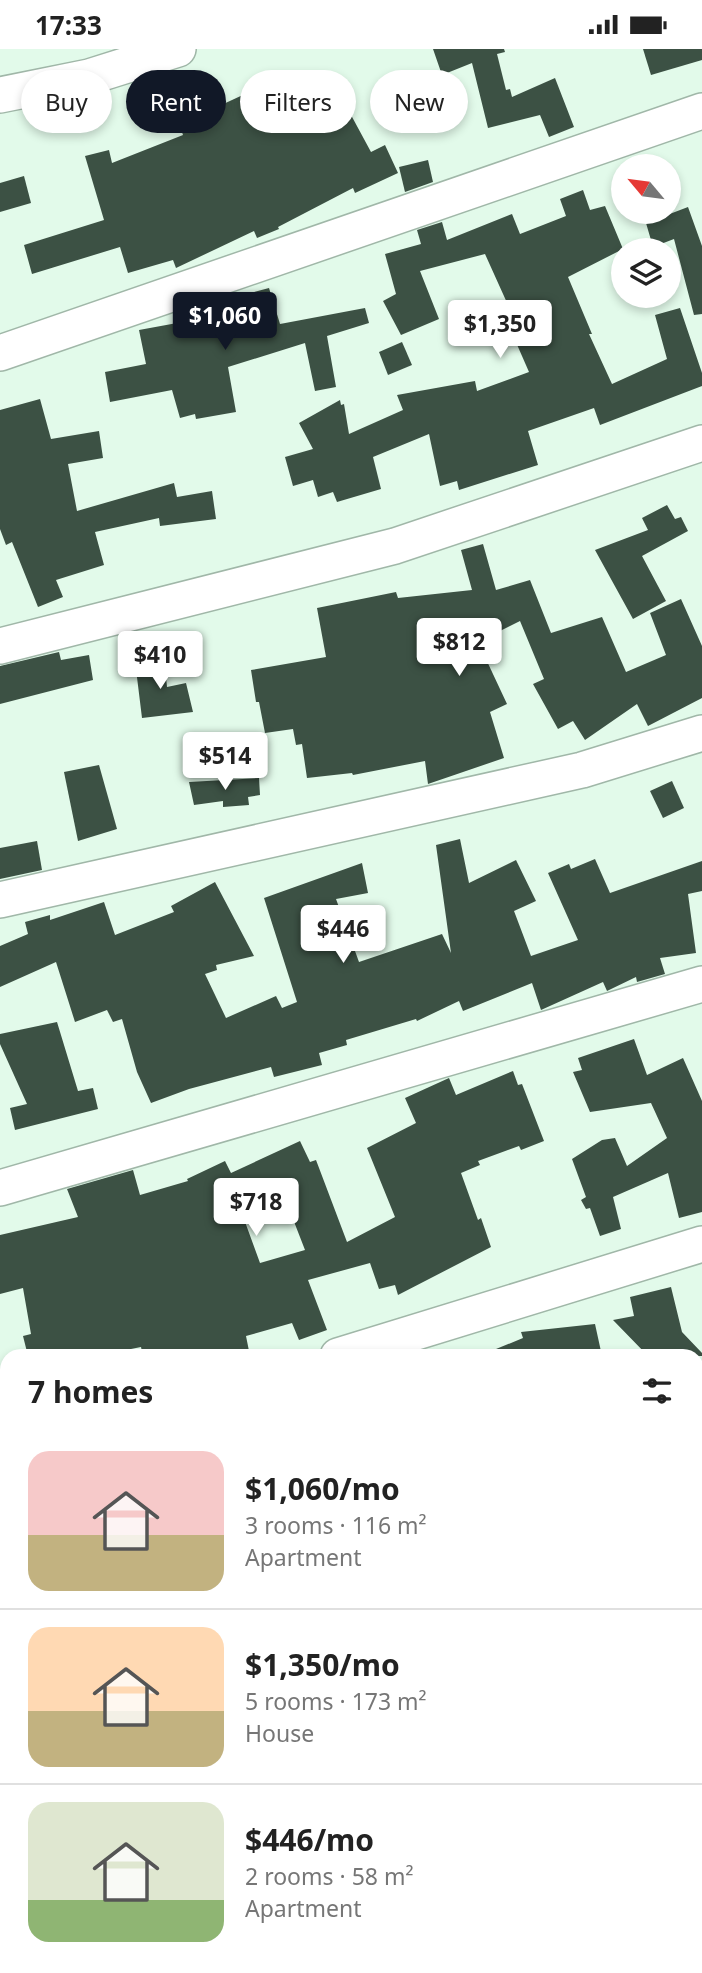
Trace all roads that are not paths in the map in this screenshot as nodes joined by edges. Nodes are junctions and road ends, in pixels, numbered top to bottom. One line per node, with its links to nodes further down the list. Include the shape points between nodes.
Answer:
1 (178, 49): 2 (street, via 89,77)
2 (0, 95)
3 (702, 111): 4 (street)
4 (0, 353)
5 (702, 443): 6 (street, via 395,546)
6 (0, 646)
7 (702, 733): 8 (street, via 582,770)
8 (0, 900)
9 (702, 984): 10 (street)
10 (0, 1188)
11 (702, 1244): 12 (street)
12 (361, 1349)

